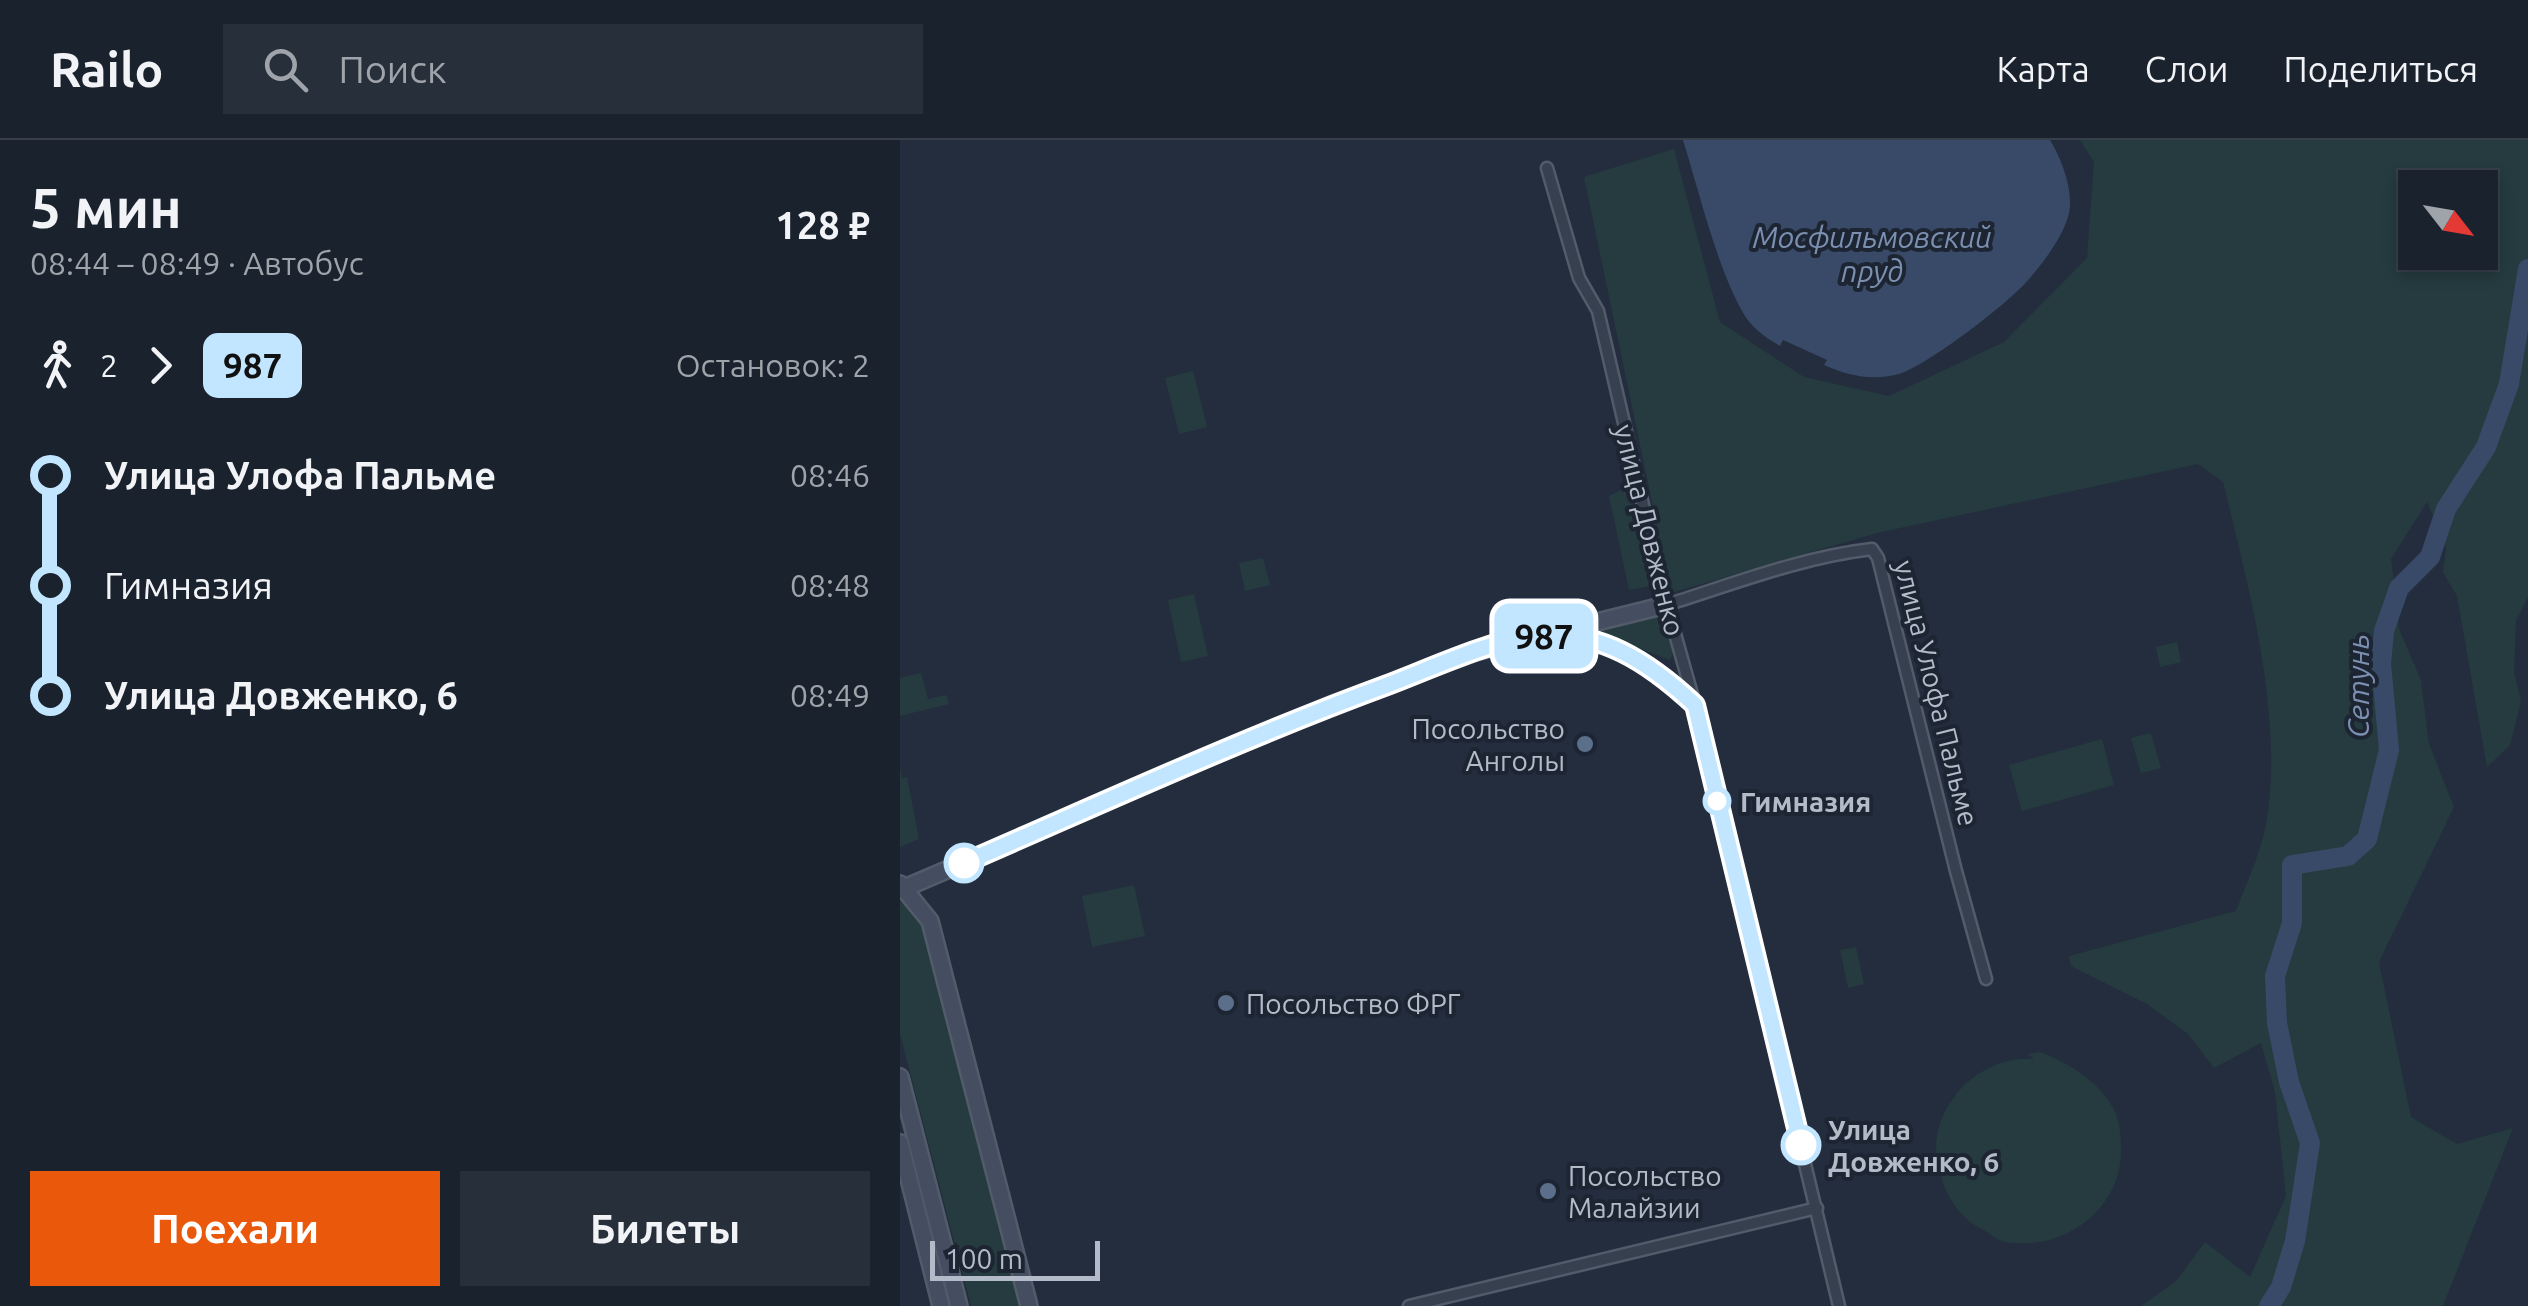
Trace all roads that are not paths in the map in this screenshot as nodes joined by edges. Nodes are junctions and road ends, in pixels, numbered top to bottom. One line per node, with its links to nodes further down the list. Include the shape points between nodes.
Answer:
1 (1547, 168): 2 (street, улица Довженко, via 1579,278 1598,311)
2 (1666, 604): 3 (street, улица Улофа Пальме); 4 (street, улица Довженко); 6 (street, улица Улофа Пальме, via 1872,549)
3 (1533, 636): 4 (street, via 1618,650 1662,675); 5 (street, улица Улофа Пальме, via 1331,705)
4 (1695, 705): 9 (street, улица Довженко)
5 (901, 888): 12 (street, via 930,921)
6 (1986, 978)
7 (900, 1077): 11 (street)
8 (900, 1143): 10 (street)
9 (1817, 1208): 13 (street); 14 (street, улица Довженко)
10 (942, 1306)
11 (960, 1306)
12 (1029, 1306)
13 (1409, 1306)
14 (1838, 1306)

